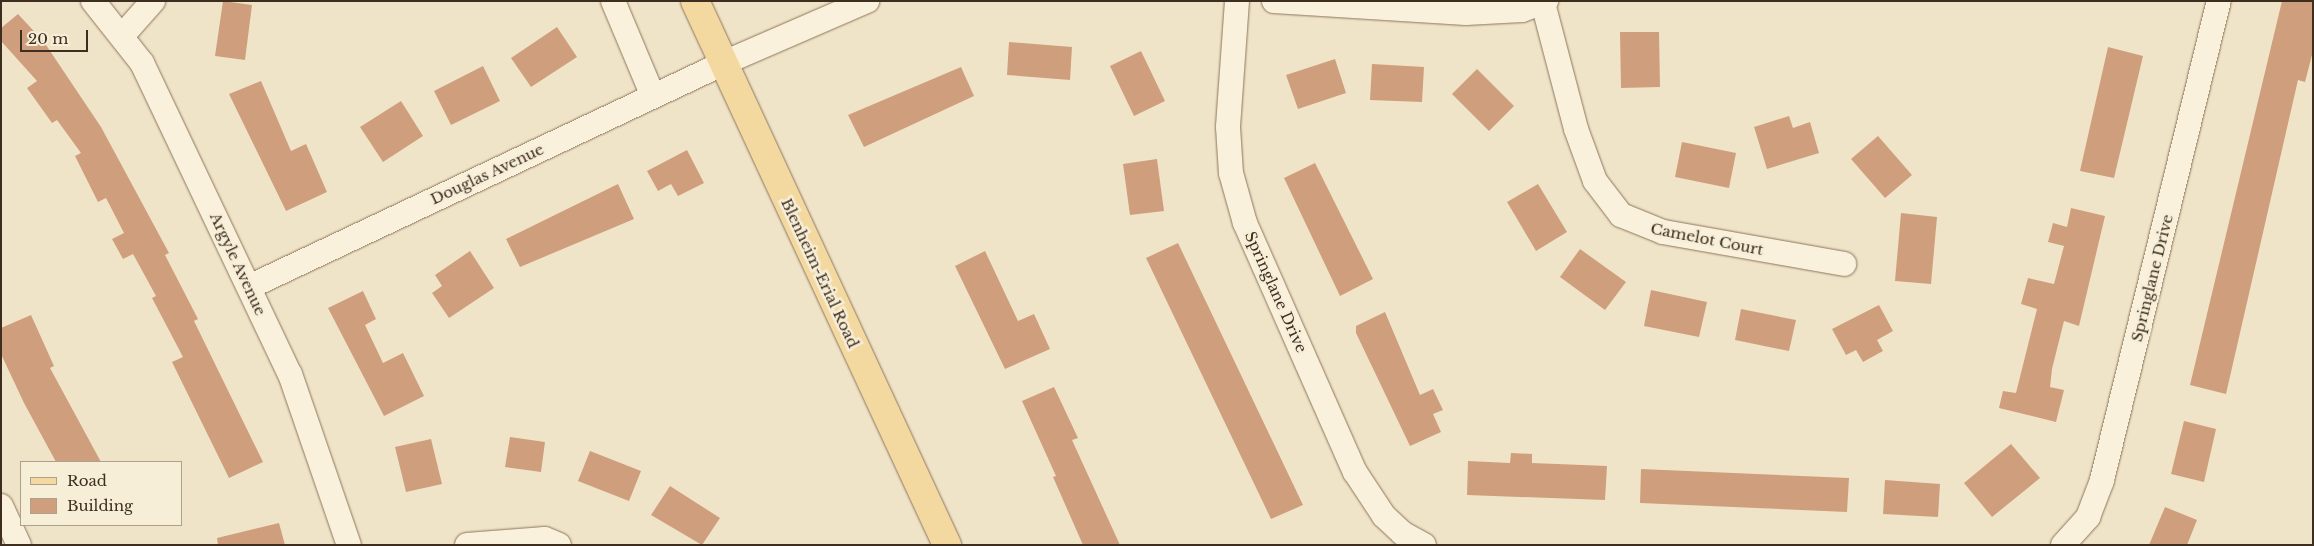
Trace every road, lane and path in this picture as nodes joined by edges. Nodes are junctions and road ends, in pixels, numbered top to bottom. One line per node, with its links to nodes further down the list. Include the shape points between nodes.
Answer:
1 (93, 1): 10 (street, Argyle Avenue)
2 (153, 1): 10 (street)
3 (613, 1): 12 (street)
4 (695, 1): 11 (main road, Blenheim-Erial Road)
5 (1237, 1): 21 (street, Springlane Drive, via 1228,127 1232,173 1245,222 1355,472 1384,516 1402,534)
6 (1274, 1): 8 (street, via 1466,13 1522,10)
7 (2219, 1): 22 (street, Springlane Drive, via 2102,480 2088,517)
8 (1544, 2): 13 (street, Camelot Court, via 1579,138 1595,181 1621,215 1663,232)
9 (856, 3): 11 (street, Douglas Avenue)
10 (122, 36): 14 (street, Argyle Avenue, via 142,63)
11 (726, 62): 12 (street, Douglas Avenue); 20 (main road, Blenheim-Erial Road, via 758,141)
12 (653, 96): 14 (street, Douglas Avenue)
13 (1844, 264)
14 (249, 287): 17 (street, Argyle Avenue, via 290,374)
15 (1, 506): 16 (street)
16 (19, 545)
17 (349, 545)
18 (467, 545): 19 (street, via 545,539)
19 (559, 545)
20 (947, 545)
21 (1424, 545)
22 (2063, 545)

